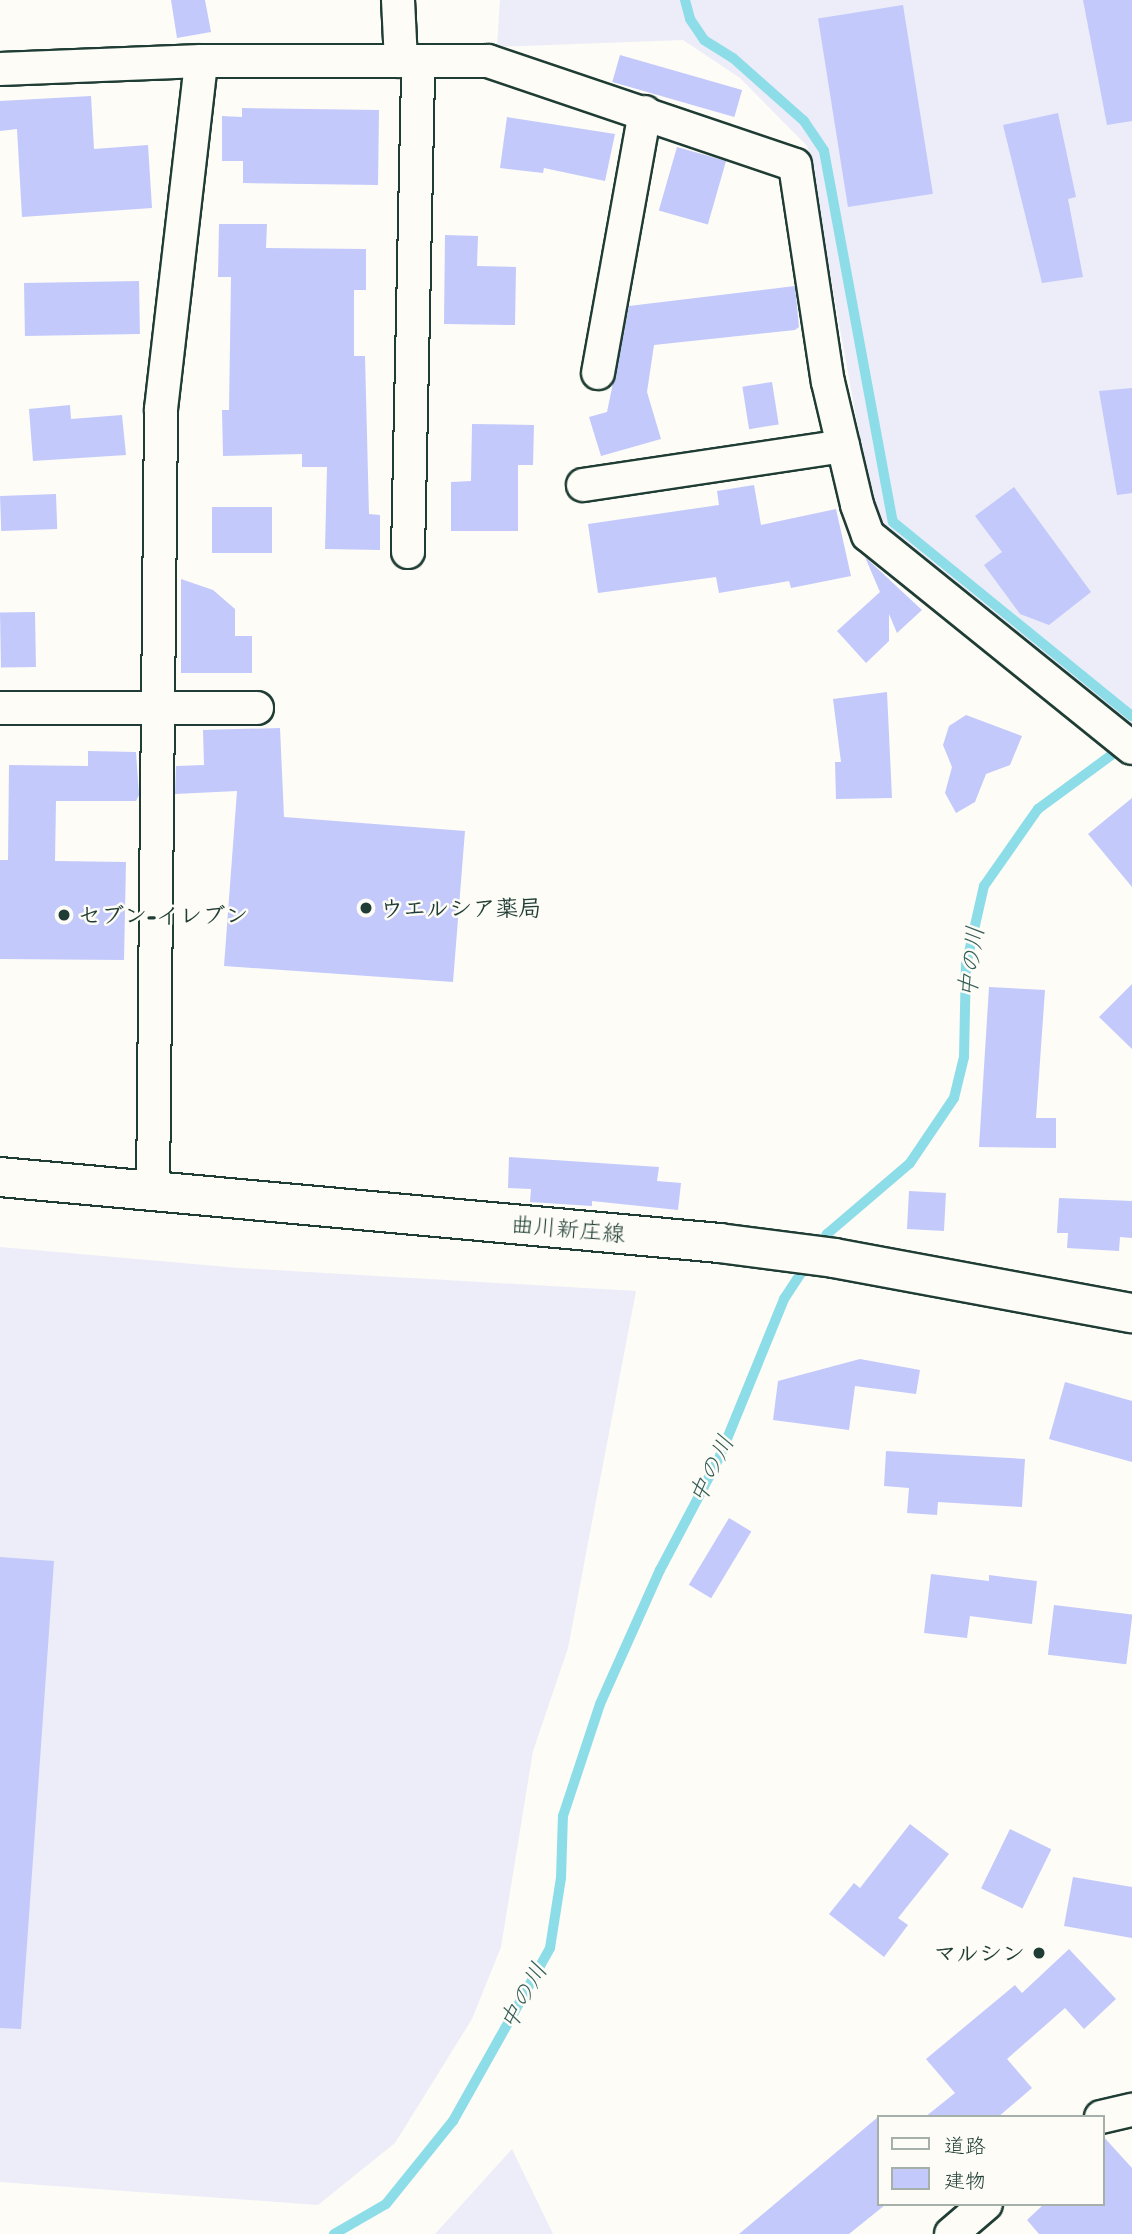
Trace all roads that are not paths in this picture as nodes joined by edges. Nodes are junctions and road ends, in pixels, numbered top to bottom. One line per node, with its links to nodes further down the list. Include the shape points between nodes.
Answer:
1 (398, 0): 3 (street)
2 (201, 61): 3 (street); 4 (street); 10 (street, via 160,409)
3 (410, 61): 5 (street, via 488,61); 9 (street)
4 (0, 69)
5 (645, 112): 6 (street); 7 (street, via 795,165 828,382)
6 (598, 373)
7 (843, 446): 8 (street); 13 (street, via 868,535)
8 (583, 485)
9 (408, 552)
10 (158, 707): 11 (street); 12 (street); 15 (street)
11 (0, 708)
12 (257, 708)
13 (1120, 738)
14 (0, 1177): 15 (main road, 曲川新庄線)
15 (153, 1191): 16 (main road, 曲川新庄線, via 719,1243 834,1258)
16 (1132, 1313)
17 (1132, 2110): 18 (street)
18 (1104, 2116)
19 (984, 2206): 20 (street)
20 (951, 2234)

